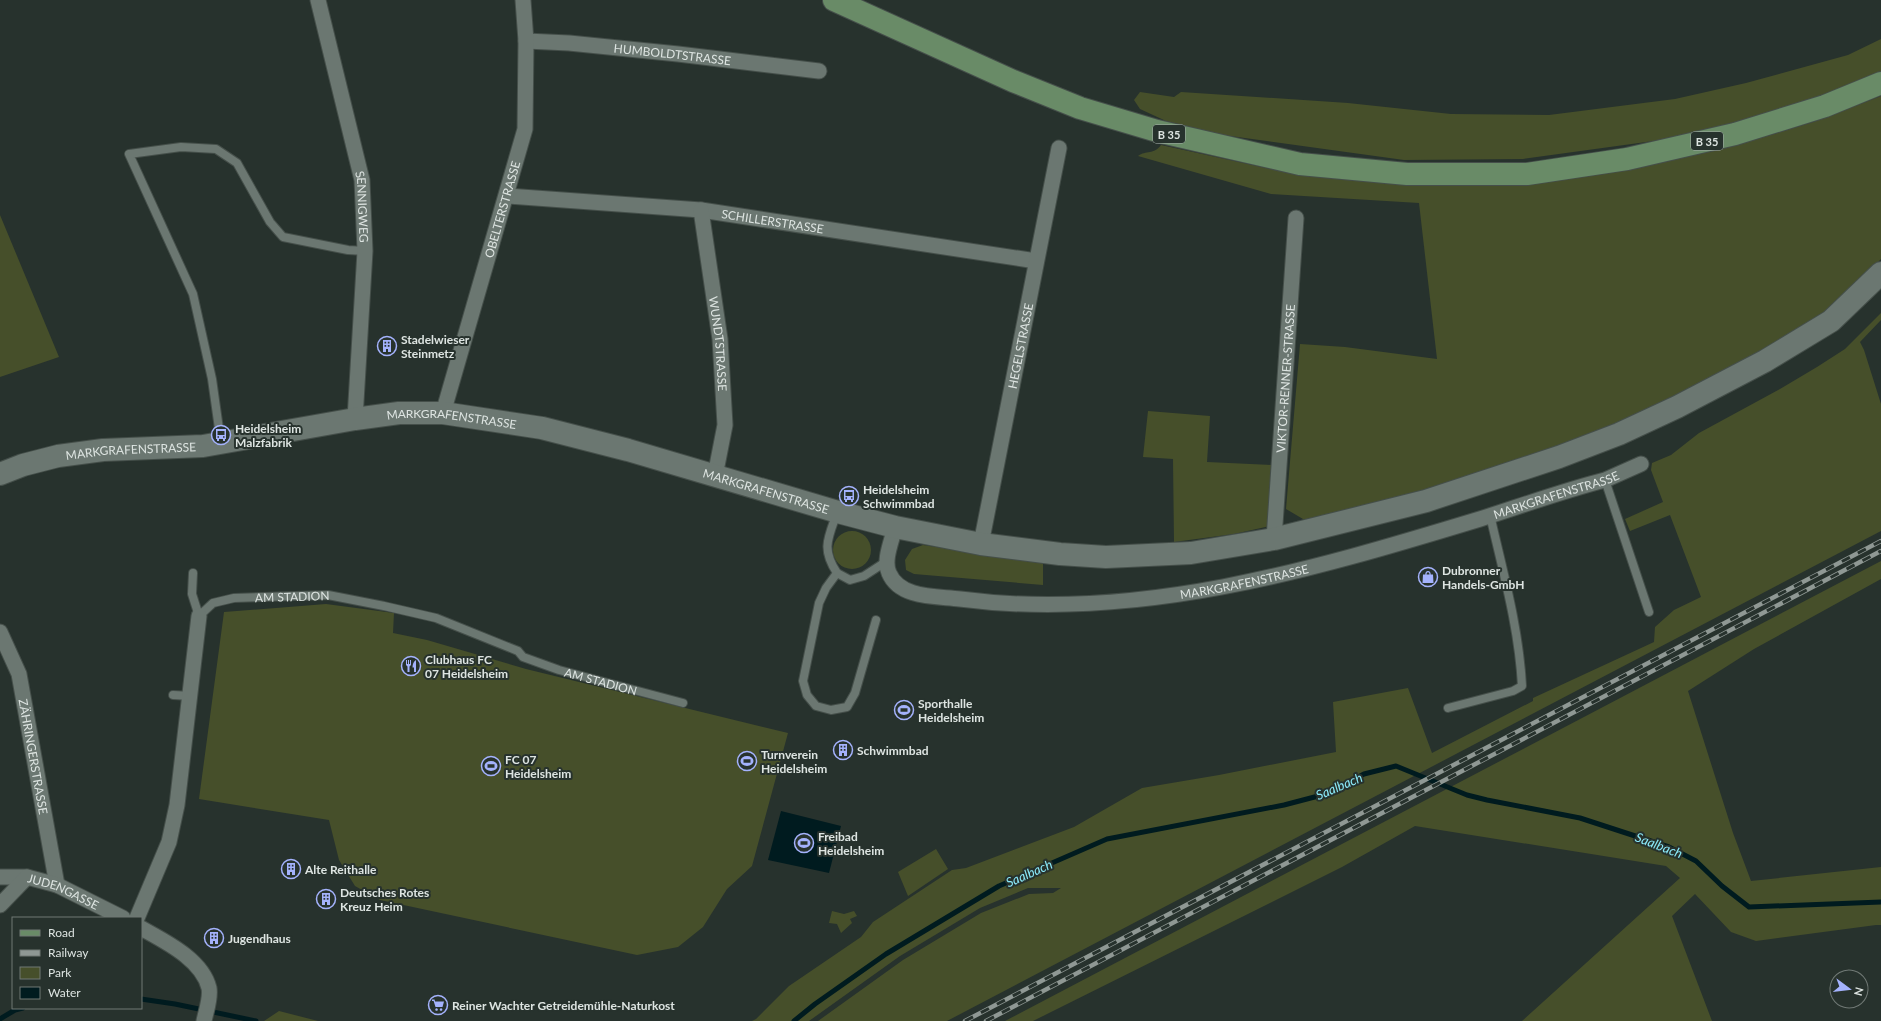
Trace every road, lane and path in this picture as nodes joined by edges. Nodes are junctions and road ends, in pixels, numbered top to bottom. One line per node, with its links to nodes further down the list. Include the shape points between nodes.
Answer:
1 (318, 0): 11 (street, SENNIGWEG, via 362,180)
2 (523, 0): 4 (street, OBELTERSTRASSE)
3 (834, 0): 6 (main road, B 35, via 1013,81 1101,115 1157,132 1300,164 1406,174 1527,174 1627,159 1734,134 1825,106)
4 (526, 41): 5 (street, HUMBOLDTSTRASSE, via 662,52); 8 (street, OBELTERSTRASSE, via 525,129)
5 (819, 71)
6 (1881, 83)
7 (1059, 148): 12 (street, HEGELSTRASSE)
8 (507, 196): 9 (street, SCHILLERSTRASSE); 14 (street, OBELTERSTRASSE)
9 (701, 210): 12 (street, SCHILLERSTRASSE); 19 (street, WUNDTSTRASSE, via 720,339 724,402 725,425)
10 (1296, 218): 24 (street, VIKTOR-RENNER-STRASSE)
11 (365, 251): 15 (street, SENNIGWEG); 16 (lane, via 283,237 270,222 238,163 216,149 181,147 129,154 193,294 212,379)
12 (1036, 261): 25 (street, HEGELSTRASSE)
13 (1881, 273): 24 (street, MARKGRAFENSTRASSE, via 1831,321 1764,361 1619,434 1559,457 1426,501)
14 (443, 413): 15 (street, MARKGRAFENSTRASSE, via 400,413); 19 (street, MARKGRAFENSTRASSE, via 542,428)
15 (355, 419): 16 (street, MARKGRAFENSTRASSE)
16 (221, 444): 18 (street, MARKGRAFENSTRASSE, via 104,450 58,456)
17 (1641, 464): 20 (street, MARKGRAFENSTRASSE)
18 (0, 474)
19 (715, 476): 21 (street, MARKGRAFENSTRASSE)
20 (1604, 480): 22 (street, MARKGRAFENSTRASSE); 29 (lane)
21 (838, 512): 23 (street, MARKGRAFENSTRASSE); 28 (lane, via 826,545 829,562)
22 (1490, 515): 26 (street, MARKGRAFENSTRASSE, via 1367,552 1240,583 1194,593 1131,601 1024,604 914,593 902,589 893,580 888,572); 36 (lane, via 1513,618 1522,686 1513,691)
23 (895, 527): 25 (street, MARKGRAFENSTRASSE); 26 (street)
24 (1274, 539): 25 (street, MARKGRAFENSTRASSE, via 1191,553 1106,557)
25 (981, 544)
26 (887, 561): 28 (lane, via 864,576 850,580)
27 (193, 573): 30 (lane, via 192,594)
28 (837, 573): 31 (lane, via 826,588 820,603 803,680 807,695 816,706 831,710 847,707 855,693)
29 (1649, 612)
30 (199, 616): 34 (street); 35 (lane, AM STADION, via 213,603 234,598 328,596 356,600 436,618 518,651 523,657 559,670)
31 (876, 620)
32 (0, 632): 39 (street, ZÄHRINGERSTRASSE, via 19,674)
33 (173, 694): 34 (lane)
34 (190, 696): 42 (street, via 177,805 169,842)
35 (683, 703)
36 (1448, 708)
37 (0, 877): 38 (street, JUDENGASSE)
38 (27, 877): 39 (street, JUDENGASSE); 40 (street)
39 (57, 885): 41 (street, JUDENGASSE)
40 (0, 905)
41 (121, 917)
42 (137, 917)
43 (142, 929): 44 (street, via 183,953 199,969 209,988)
44 (204, 1021)

